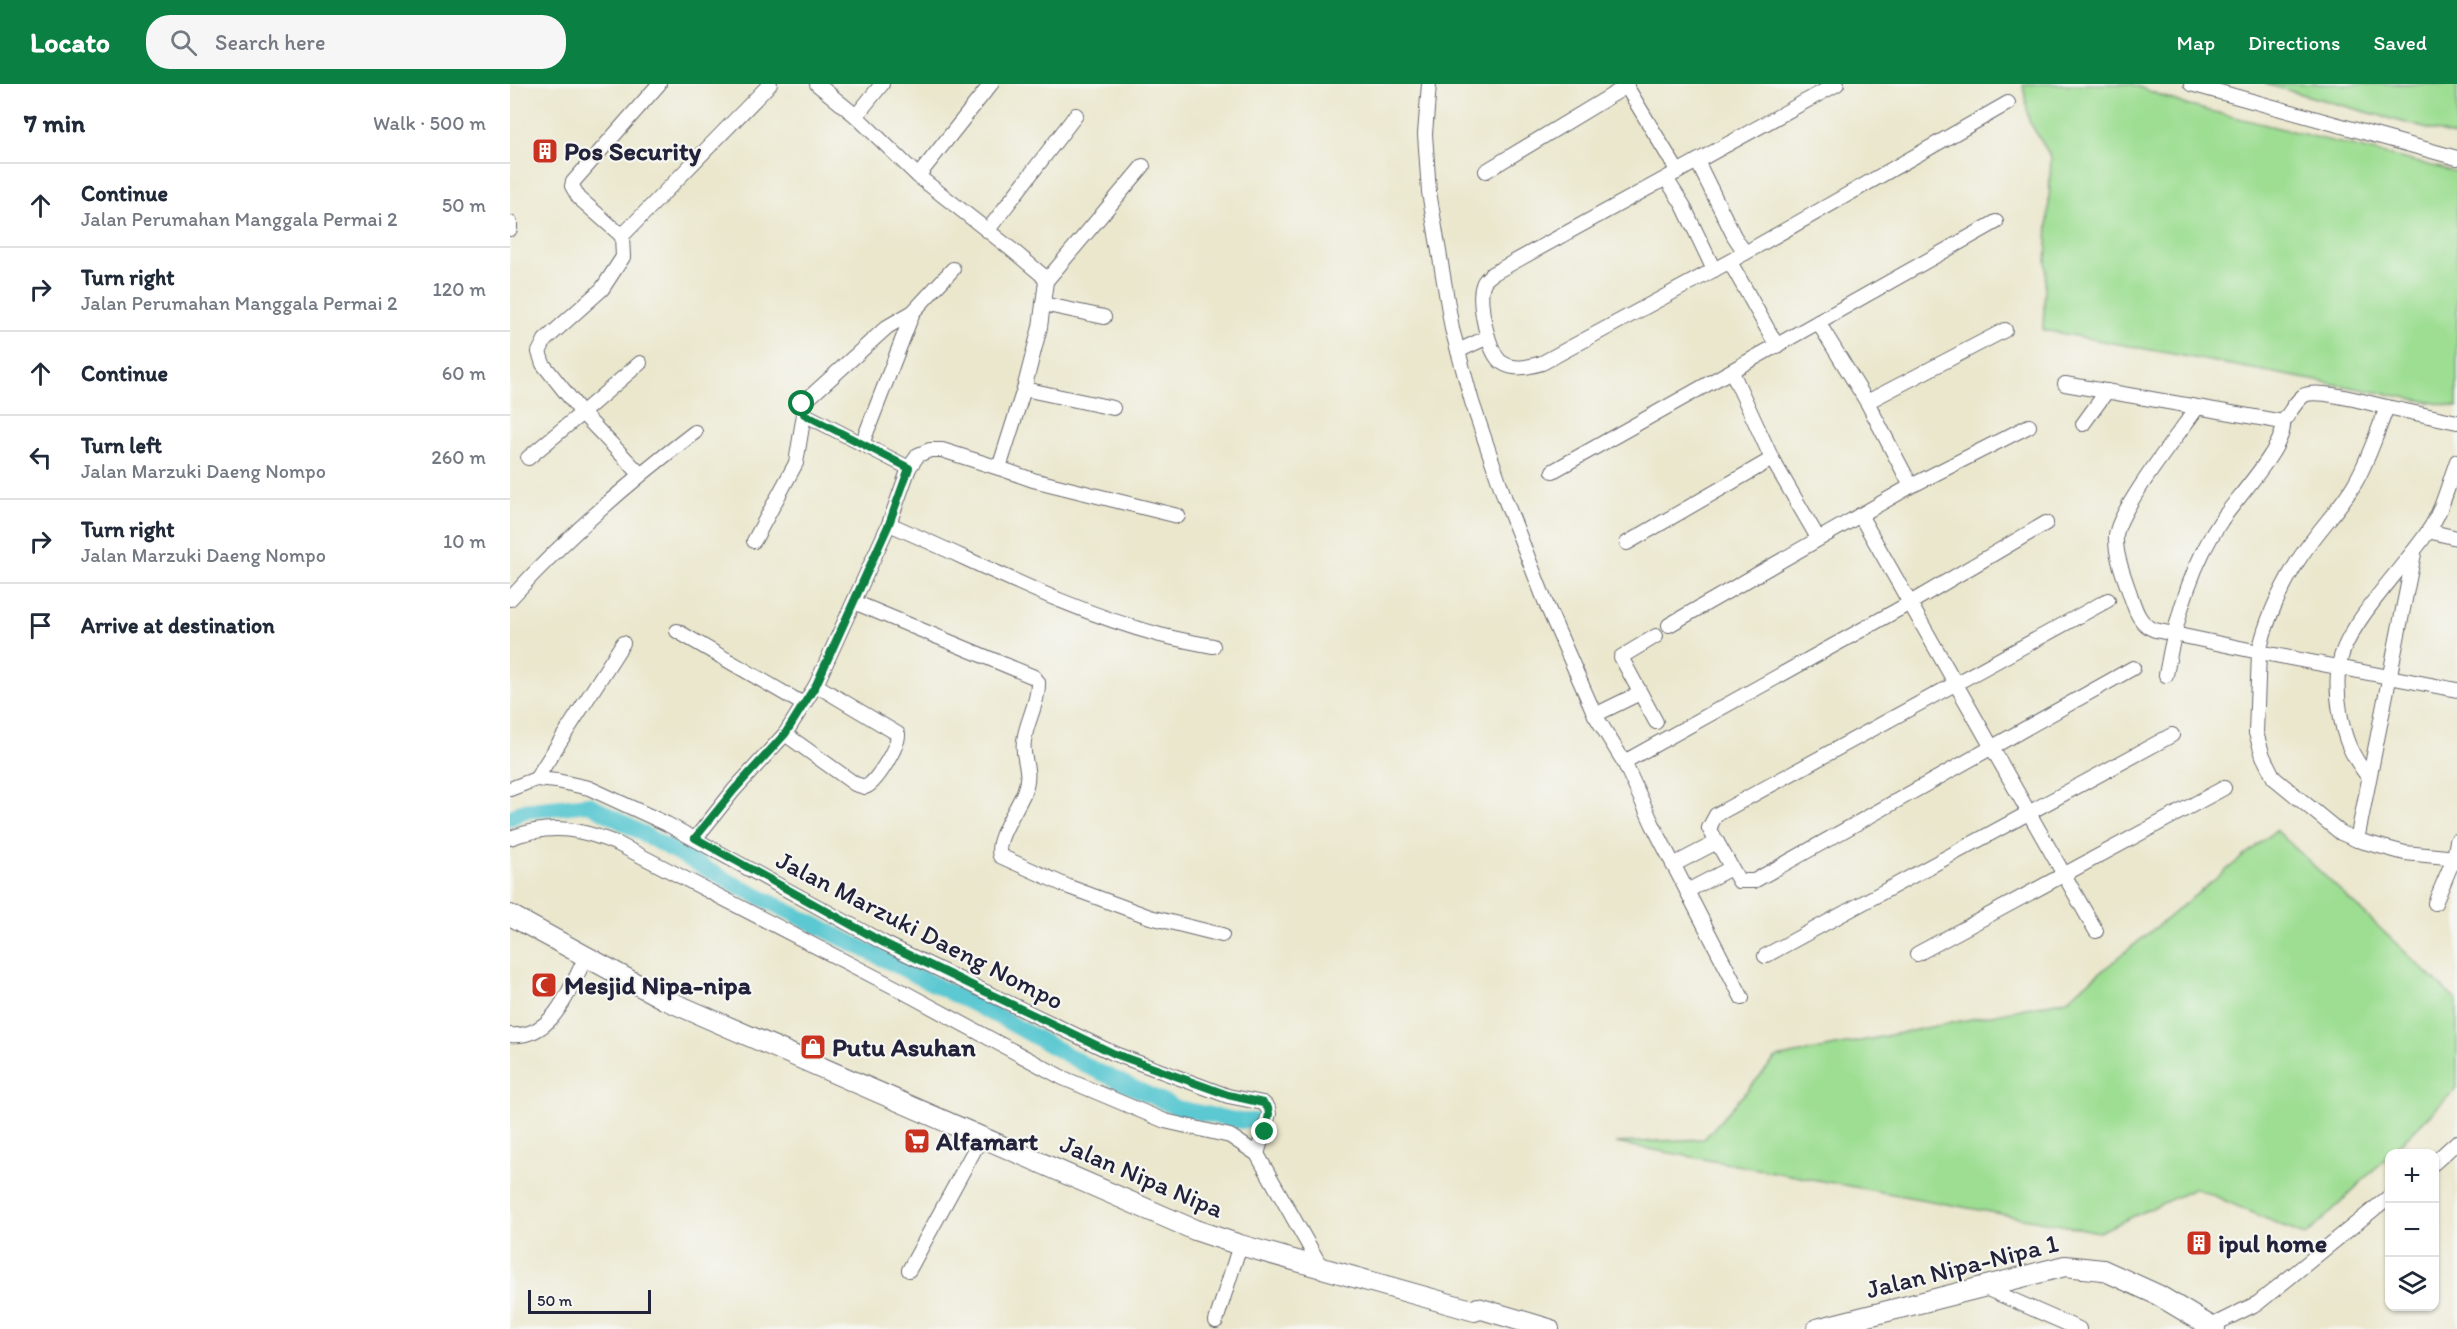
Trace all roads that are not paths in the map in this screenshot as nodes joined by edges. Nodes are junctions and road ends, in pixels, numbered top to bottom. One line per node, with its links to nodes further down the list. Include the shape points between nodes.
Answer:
1 (659, 84): 23 (street, via 572,186 579,198)
2 (770, 84): 23 (street)
3 (818, 84): 12 (street)
4 (882, 84): 12 (street)
5 (991, 84): 17 (street)
6 (1429, 84): 36 (street, via 1425,134 1429,192)
7 (1837, 84): 14 (street)
8 (2191, 84): 13 (street)
9 (1626, 85): 16 (street); 18 (street)
10 (2007, 103): 24 (street)
11 (1077, 115): 22 (street)
12 (856, 116): 17 (street)
13 (2457, 158)
14 (1697, 161): 18 (street); 24 (street)
15 (1143, 166): 28 (street)
16 (1486, 171)
17 (918, 176): 22 (street)
18 (1672, 176): 27 (street); 34 (street, via 1485,280 1481,307)
19 (1996, 222): 32 (street)
20 (510, 223): 21 (street)
21 (510, 229)
22 (988, 230): 28 (street)
23 (622, 236): 46 (street, via 623,257 602,289 540,348 543,364)
24 (1746, 253): 25 (street)
25 (1730, 262): 27 (street); 35 (street)
26 (953, 269): 30 (street)
27 (1714, 270): 34 (street, via 1542,363 1523,368 1501,362)
28 (1046, 281): 29 (street)
29 (1043, 304): 31 (street); 40 (street)
30 (913, 312): 47 (street, via 887,327 802,404); 53 (street)
31 (1104, 317)
32 (1818, 322): 35 (street); 42 (street)
33 (2005, 330): 42 (street)
34 (1488, 337): 36 (street)
35 (1777, 346): 38 (street)
36 (1458, 351): 92 (street, via 1504,499)
37 (640, 363): 46 (street)
38 (1732, 372): 55 (street); 59 (street)
39 (2065, 384): 41 (street)
40 (1024, 388): 44 (street); 58 (street)
41 (2107, 391): 45 (street); 50 (street)
42 (1867, 402): 61 (street)
43 (2387, 407): 48 (street, via 2308,394); 49 (street); 82 (street, via 2363,470 2297,562 2278,597)
44 (1113, 408)
45 (2197, 408): 48 (street); 78 (street, via 2130,502 2116,536 2119,559 2139,617 2149,627)
46 (582, 413): 54 (street); 60 (street)
47 (804, 414): 53 (street); 69 (street, via 796,463)
48 (2283, 422): 78 (street, via 2281,438 2206,544)
49 (2457, 422)
50 (2084, 424)
51 (2029, 426): 61 (street)
52 (695, 432): 60 (street)
53 (862, 444): 57 (street)
54 (528, 458)
55 (1772, 459): 67 (street); 70 (street)
56 (2457, 461): 66 (street, via 2440,510)
57 (909, 468): 58 (street, via 918,455 936,449); 65 (street)
58 (999, 468): 63 (street)
59 (1553, 471)
60 (640, 474): 72 (street, via 570,537)
61 (1911, 486): 62 (street)
62 (1860, 514): 67 (street); 75 (street)
63 (1178, 516)
64 (2046, 523): 75 (street)
65 (889, 524): 74 (street); 81 (street, via 1099,615)
66 (2428, 531): 68 (street); 71 (street)
67 (1818, 538): 76 (street)
68 (2457, 538)
69 (754, 541)
70 (1627, 543)
71 (2415, 550): 84 (street, via 2346,643); 86 (street)
72 (510, 599)
73 (2108, 600): 87 (street)
74 (854, 602): 88 (street); 116 (street, via 1038,682 1023,745 1027,782 999,843 1000,856 1149,917)
75 (1910, 603): 87 (street); 97 (street)
76 (1669, 625)
77 (676, 631): 91 (street)
78 (2173, 634): 82 (street); 85 (street)
79 (1656, 636): 90 (street, via 1621,657)
80 (623, 643): 99 (street)
81 (1213, 646)
82 (2259, 652): 84 (street); 105 (street, via 2256,733 2268,768 2294,795 2341,833)
83 (2133, 668): 96 (street)
84 (2338, 669): 86 (street); 98 (street, via 2342,723 2351,754)
85 (2166, 675)
86 (2390, 677): 89 (street); 98 (street)
87 (1956, 683): 96 (street); 107 (street, via 1716,815 1709,828)
88 (816, 685): 91 (street); 94 (street, via 898,734 898,743 873,782 865,787 855,784)
89 (2457, 690)
90 (1640, 693): 92 (street); 93 (street)
91 (803, 704): 94 (street)
92 (1595, 715): 97 (street)
93 (1656, 722)
94 (785, 734): 104 (street)
95 (2172, 735): 102 (street)
96 (1992, 747): 102 (street); 110 (street, via 1754,881 1738,881)
97 (1624, 762): 109 (street)
98 (2369, 778): 105 (street)
99 (536, 779): 101 (street, Jalan Marzuki Daeng Nompo); 104 (street, Jalan Marzuki Daeng Nompo, via 589,788)
100 (2224, 788): 111 (street)
101 (510, 789)
102 (2028, 812): 111 (street); 118 (street)
103 (510, 838): 124 (street, via 532,830 566,828 618,844 1063,1078 1165,1121 1230,1136)
104 (695, 838): 124 (street, Jalan Marzuki Daeng Nompo, via 884,943 1104,1049 1228,1095 1263,1103 1269,1114)
105 (2357, 840): 108 (street, via 2405,853)
106 (2457, 841): 108 (street)
107 (1717, 842): 109 (street); 110 (street)
108 (2455, 858): 113 (street)
109 (1673, 865): 112 (street)
110 (1731, 868): 112 (street)
111 (2063, 874): 115 (street); 117 (street)
112 (1687, 891): 120 (street)
113 (2435, 903)
114 (510, 915): 119 (street, Jalan Nipa Nipa)
115 (2096, 931)
116 (1222, 935)
117 (1917, 954)
118 (1765, 956)
119 (586, 957): 121 (street, via 550,1021 536,1032); 122 (street, Jalan Nipa Nipa, via 664,999)
120 (1742, 998)
121 (510, 1035)
122 (982, 1136): 127 (street, Jalan Nipa Nipa, via 1163,1216); 129 (street)
123 (2457, 1142): 125 (street)
124 (1257, 1154): 128 (street)
125 (2439, 1158)
126 (2385, 1200): 133 (street, via 2258,1303)
127 (1240, 1245): 128 (street, Jalan Nipa Nipa); 131 (street)
128 (1321, 1267): 135 (street, Jalan Nipa Nipa)
129 (909, 1270)
130 (1983, 1287): 132 (street, Jalan Nipa-Nipa 1); 133 (street, Jalan Nipa-Nipa 1, via 2048,1268 2103,1270 2158,1295); 134 (street)
131 (1216, 1321)
132 (1843, 1326): 136 (street, Jalan Nipa-Nipa 1)
133 (2213, 1327)
134 (2071, 1328)
135 (1549, 1329)
136 (1817, 1329)

